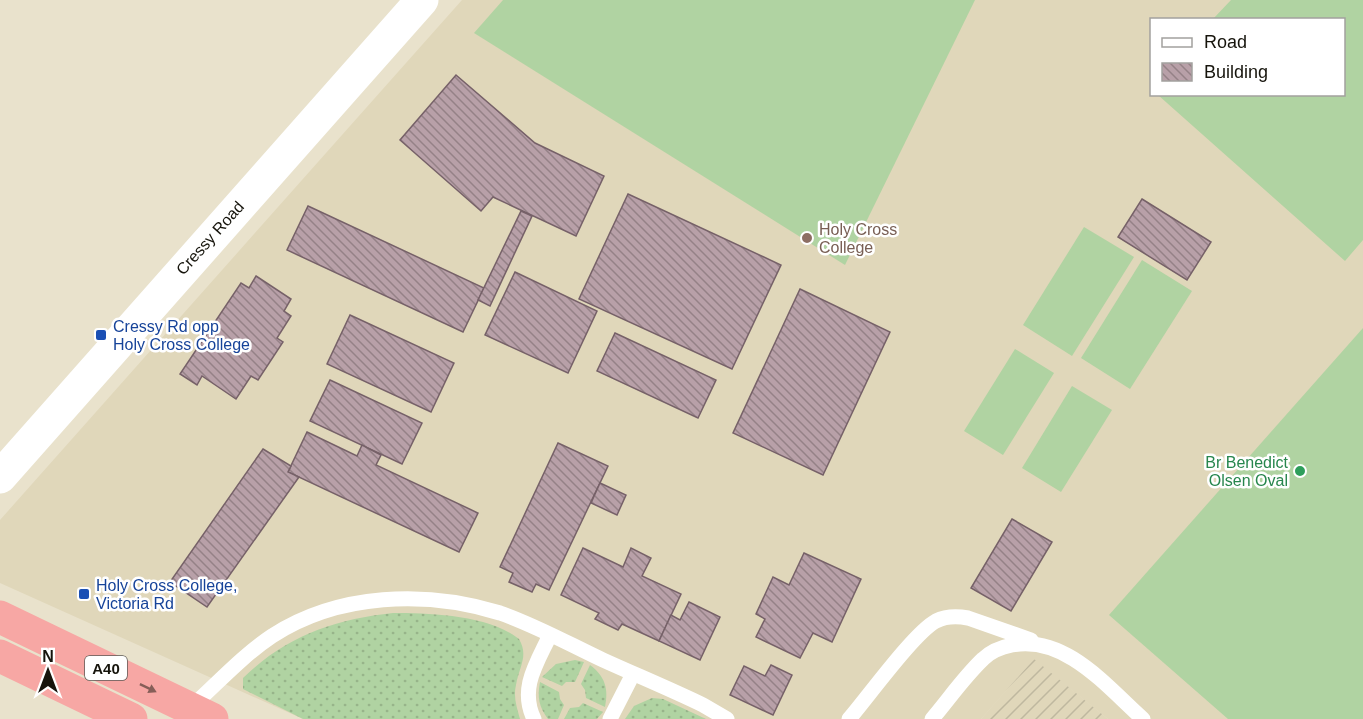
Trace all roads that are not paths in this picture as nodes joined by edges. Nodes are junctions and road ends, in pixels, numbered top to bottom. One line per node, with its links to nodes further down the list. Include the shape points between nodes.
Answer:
1 (422, 0): 2 (street, Cressy Road)
2 (0, 477)
3 (0, 617): 8 (highway, A40, one-way to 8)
4 (550, 635): 7 (lane); 8 (lane, via 500,614 446,602 392,599 340,606 272,636 252,651); 10 (lane, via 527,690)
5 (1050, 647): 13 (lane, via 968,618 938,620 922,632); 14 (lane, via 1022,644 984,657); 15 (lane, via 1074,659)
6 (0, 656): 9 (highway, A40)
7 (633, 674): 11 (lane); 12 (lane)
8 (201, 714)
9 (131, 719)
10 (534, 719)
11 (610, 719)
12 (727, 719)
13 (849, 719)
14 (932, 719)
15 (1143, 719)

